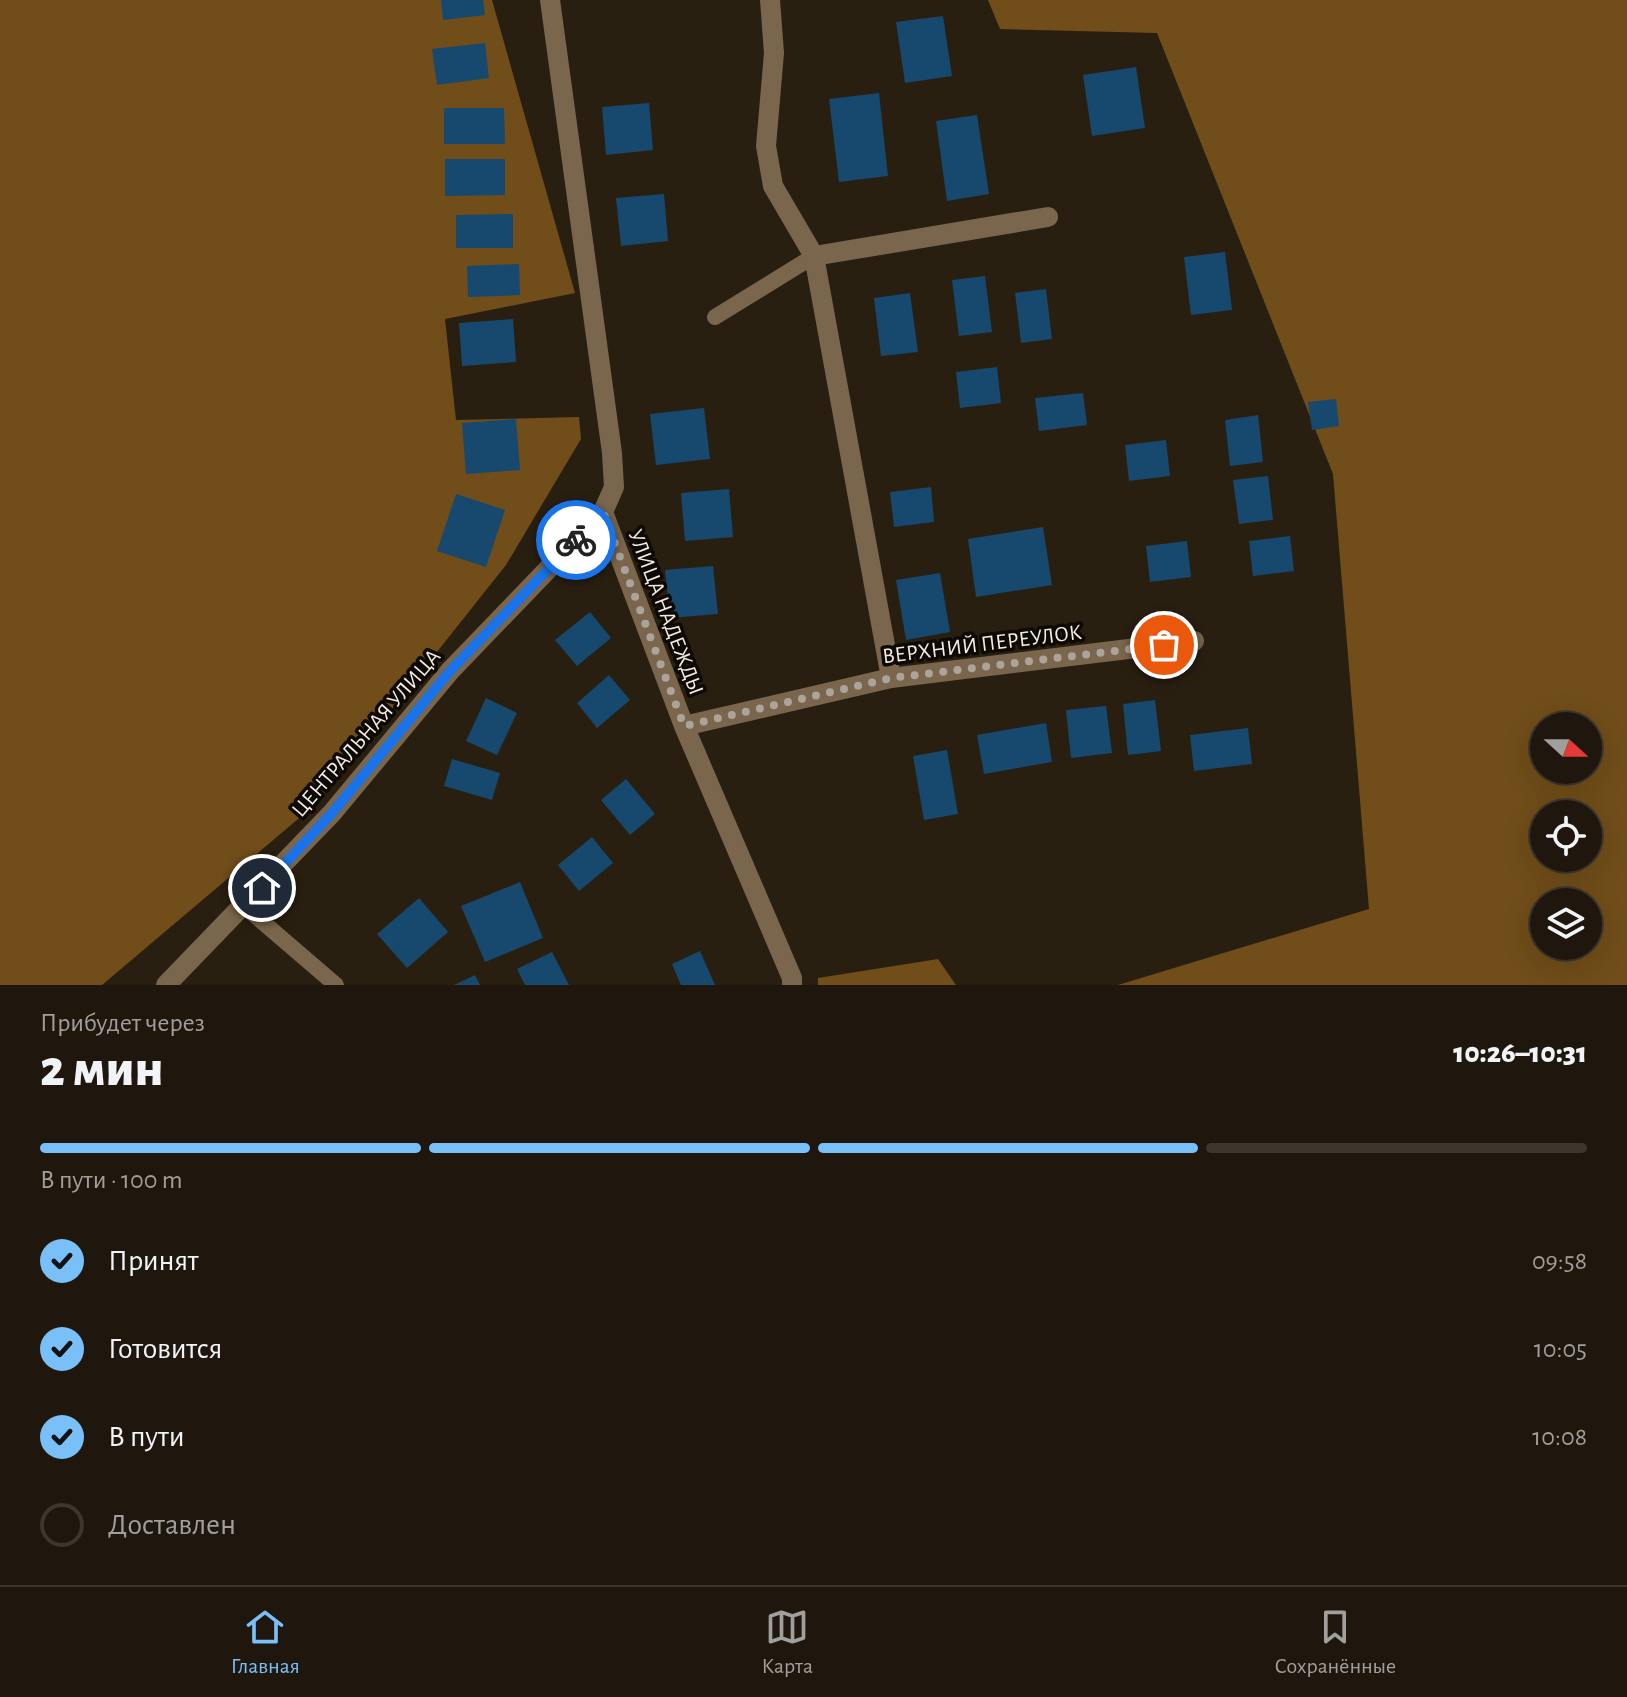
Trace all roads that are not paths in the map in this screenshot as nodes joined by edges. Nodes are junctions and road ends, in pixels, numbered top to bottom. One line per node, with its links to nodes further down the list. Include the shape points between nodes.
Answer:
1 (550, 0): 6 (street, УЛИЦА НАДЕЖДЫ, via 612,453 614,487)
2 (770, 0): 4 (street, via 774,53 766,146 773,186)
3 (1048, 217): 4 (street)
4 (814, 256): 5 (lane); 8 (street)
5 (715, 317)
6 (603, 512): 9 (street, УЛИЦА НАДЕЖДЫ); 10 (street, ЦЕНТРАЛЬНАЯ УЛИЦА, via 450,671 332,813)
7 (1194, 641): 8 (street, ВЕРХНИЙ ПЕРЕУЛОК)
8 (891, 678): 9 (street, ВЕРХНИЙ ПЕРЕУЛОК)
9 (684, 726): 13 (street, УЛИЦА НАДЕЖДЫ)
10 (244, 906): 11 (street, ЦЕНТРАЛЬНАЯ УЛИЦА); 12 (lane)
11 (166, 985)
12 (336, 985)
13 (792, 985)

